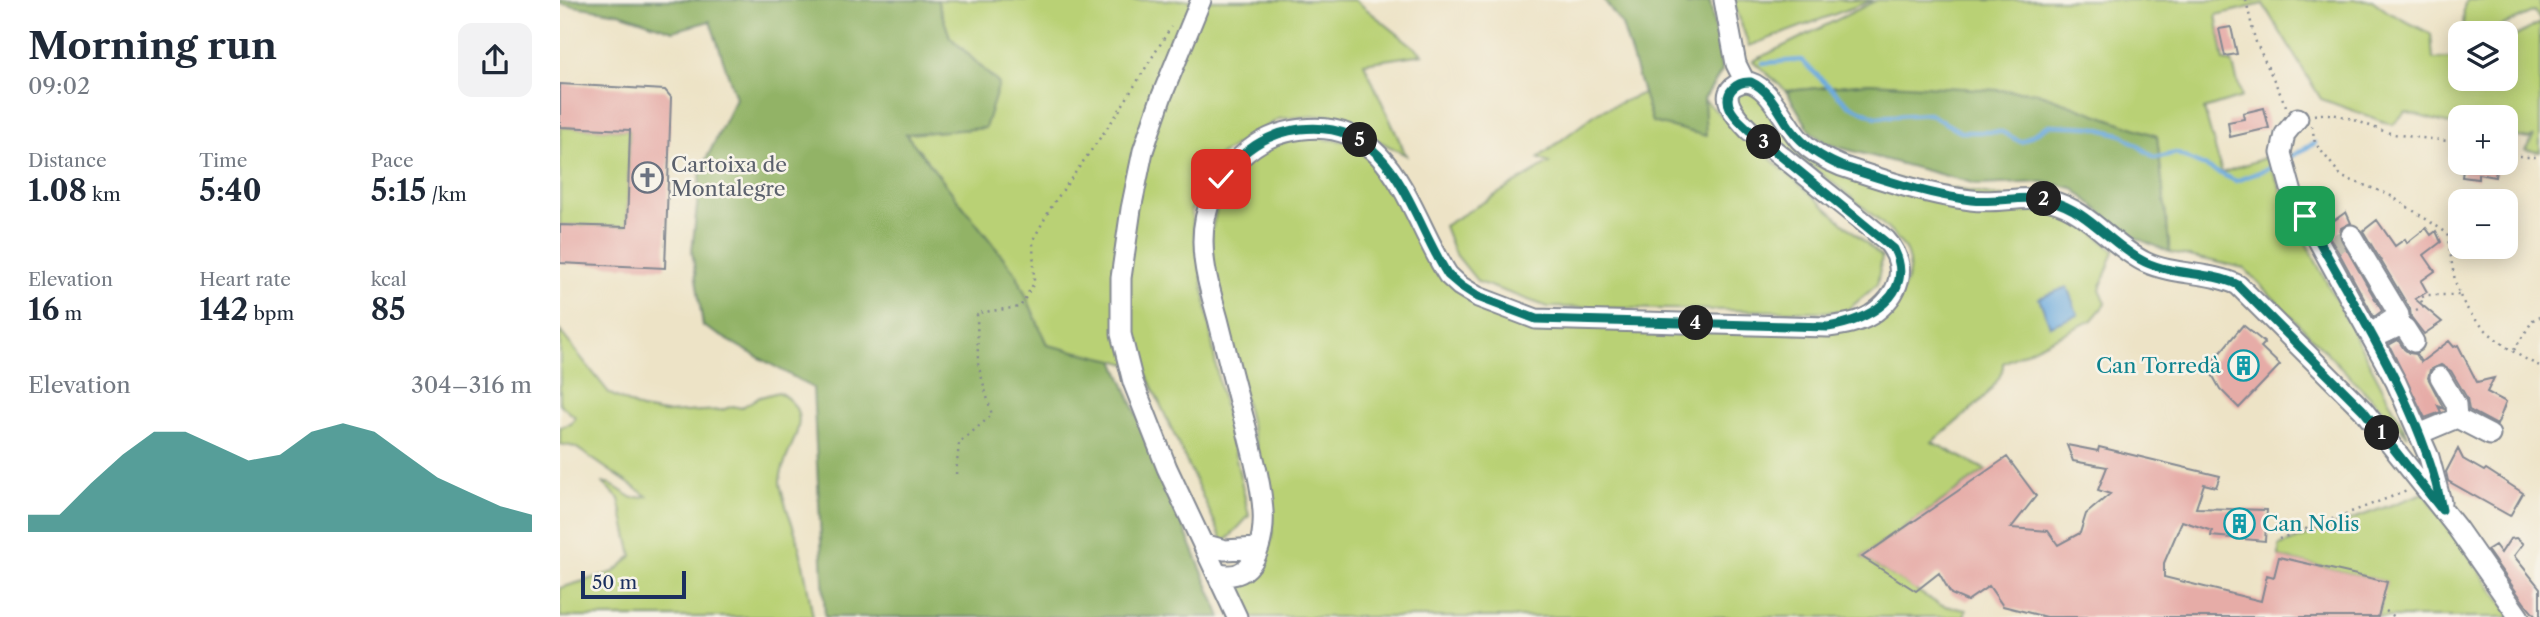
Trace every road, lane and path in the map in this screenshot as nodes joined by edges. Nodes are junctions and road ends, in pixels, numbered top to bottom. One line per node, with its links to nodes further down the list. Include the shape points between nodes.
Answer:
1 (1724, 0): 4 (street, via 1736,64)
2 (2246, 0): 5 (path, via 2255,40 2286,107)
3 (1200, 3): 21 (path, via 1169,29 1117,114 1053,204 1033,240 1034,283 1020,307 978,313 978,364 992,415 959,443); 25 (street, via 1143,151 1121,278 1121,334 1133,382)
4 (1745, 82): 22 (street, via 1765,92 1805,144 1841,166 1969,200 2055,201 2147,263 2238,285 2363,410); 26 (street, via 1734,86 1728,97 1734,114 1894,249 1901,273 1897,284 1870,315 1828,327 1536,319 1478,297 1448,275 1397,176 1361,141 1327,129 1289,131 1262,141 1230,167 1214,190 1206,215 1204,261 1261,490 1263,529)
5 (2306, 119): 6 (path, via 2321,113 2343,116 2393,134); 10 (path, via 2315,144 2342,177 2389,194 2447,233); 13 (street, via 2285,134 2281,153 2292,193)
6 (2448, 141)
7 (2518, 154): 8 (path)
8 (2540, 157)
9 (2351, 235): 11 (street)
10 (2459, 295): 11 (path, via 2427,295 2420,298 2424,307); 15 (path, via 2481,328)
11 (2399, 316): 13 (street)
12 (2540, 317): 15 (path, via 2533,320)
13 (2372, 337): 14 (street, via 2400,326); 19 (street)
14 (2414, 342)
15 (2514, 350): 16 (path)
16 (2540, 366)
17 (2440, 377): 18 (street, via 2456,404)
18 (2457, 418): 19 (street); 20 (street)
19 (2419, 434): 23 (street)
20 (2490, 435)
21 (956, 474)
22 (2423, 485): 23 (street); 24 (path)
23 (2442, 510): 32 (street)
24 (2279, 538)
25 (1203, 544): 26 (street, via 1225,550); 28 (street)
26 (1257, 548): 27 (street, via 1257,557); 28 (street)
27 (1244, 572): 28 (street); 30 (street, via 1233,597)
28 (1217, 573): 30 (street)
29 (2386, 611): 31 (path)
30 (1235, 613)
31 (2395, 617)
32 (2519, 617)

